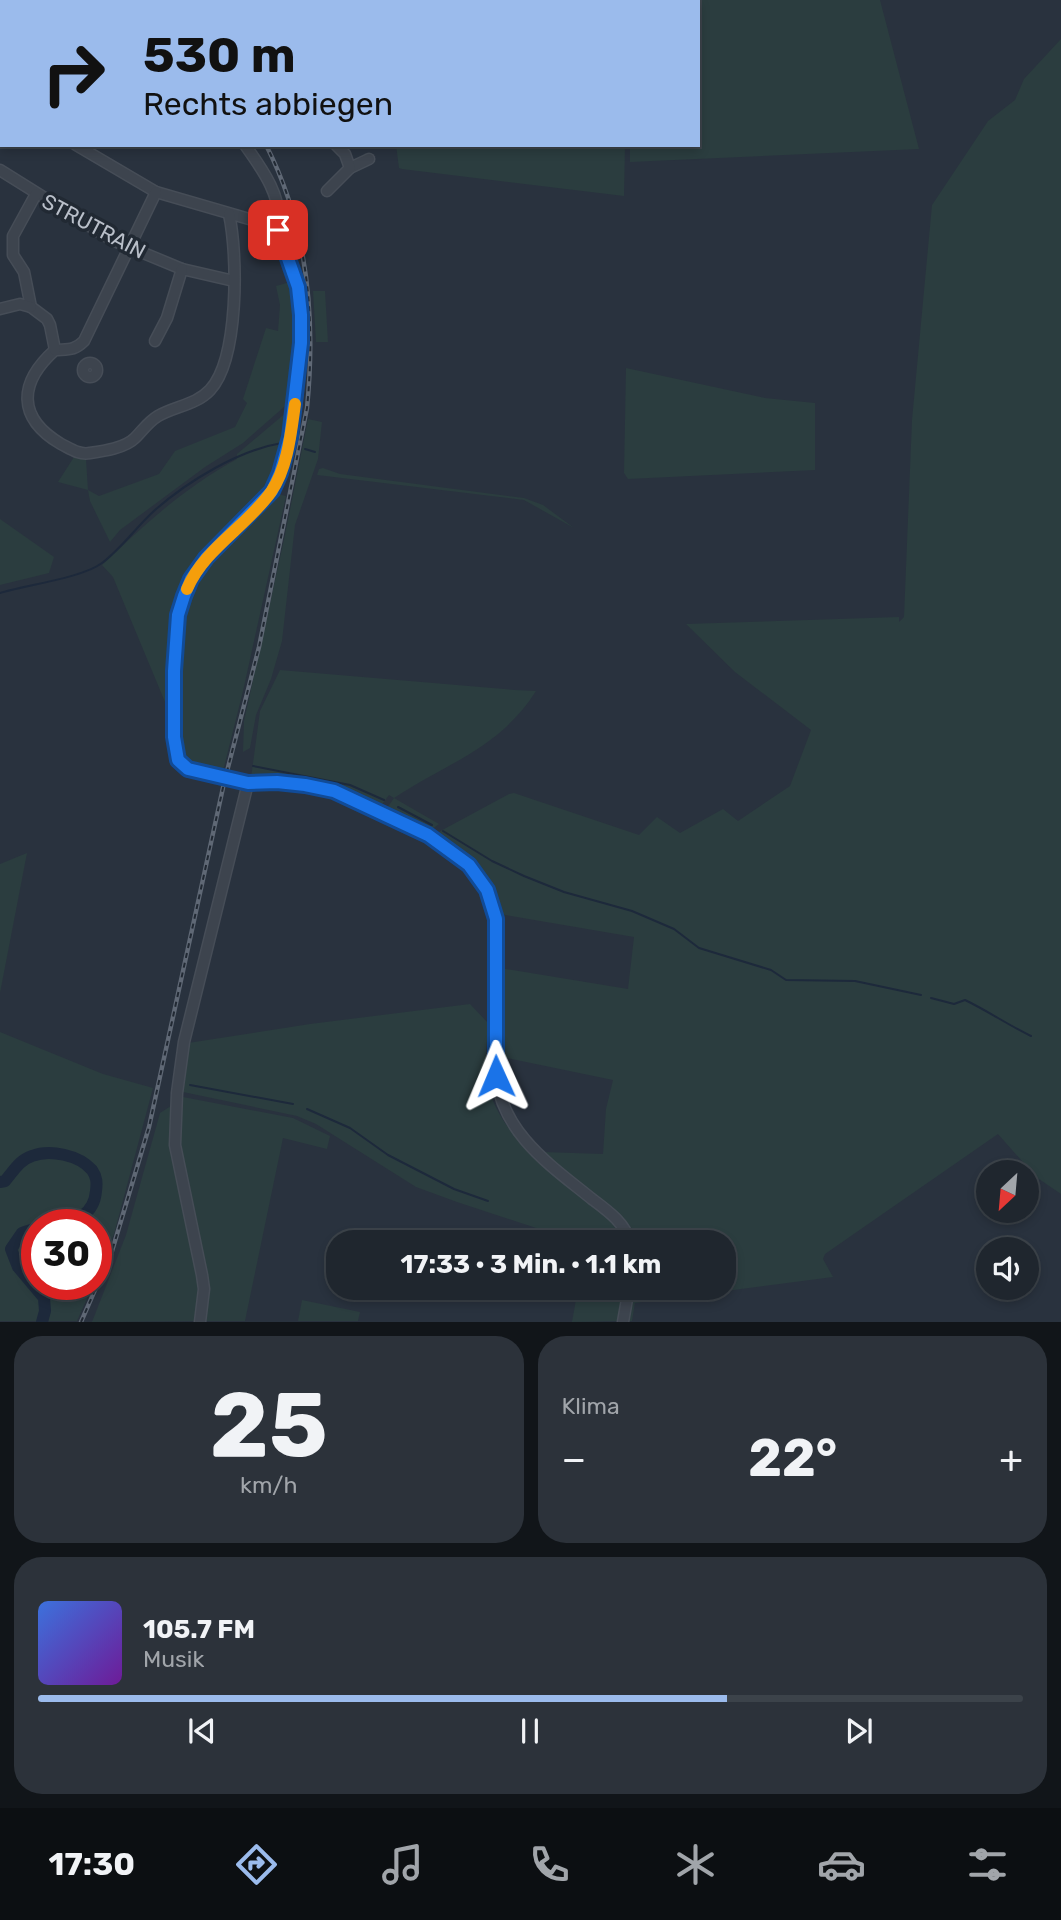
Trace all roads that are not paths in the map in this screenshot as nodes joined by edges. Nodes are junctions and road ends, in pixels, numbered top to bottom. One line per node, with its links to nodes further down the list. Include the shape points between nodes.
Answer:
1 (79, 147): 8 (street)
2 (246, 147): 11 (street, via 278,204)
3 (338, 147): 5 (street)
4 (369, 159): 5 (street)
5 (350, 168): 7 (street)
6 (0, 170): 9 (street, STRUTRAIN)
7 (327, 191)
8 (156, 192): 10 (street); 12 (street)
9 (36, 194): 12 (street, STRUTRAIN); 15 (street, via 11,244)
10 (229, 214): 11 (street); 14 (street)
11 (278, 230): 21 (street, via 301,304 301,343 286,454 272,491 191,579 178,615 174,737 178,760 188,769)
12 (130, 248): 13 (street, STRUTRAIN); 18 (street)
13 (182, 269): 14 (street, STRUTRAIN); 17 (street)
14 (234, 281): 19 (street, via 228,350 216,382 198,400 160,415 124,445 79,453 52,438 32,419 28,388 46,358)
15 (32, 307): 16 (street, via 20,304); 19 (street, via 47,319)
16 (0, 309)
17 (155, 341)
18 (78, 348): 19 (street); 20 (street)
19 (59, 350)
20 (86, 364)
21 (248, 783): 22 (street, via 277,782 334,791 428,835 469,865 487,890 496,919 496,1065 501,1101 527,1144); 24 (street, via 184,1042 177,1093 175,1145 204,1289)
22 (626, 1230)
23 (627, 1300): 25 (street)
24 (200, 1321)
25 (623, 1321)

